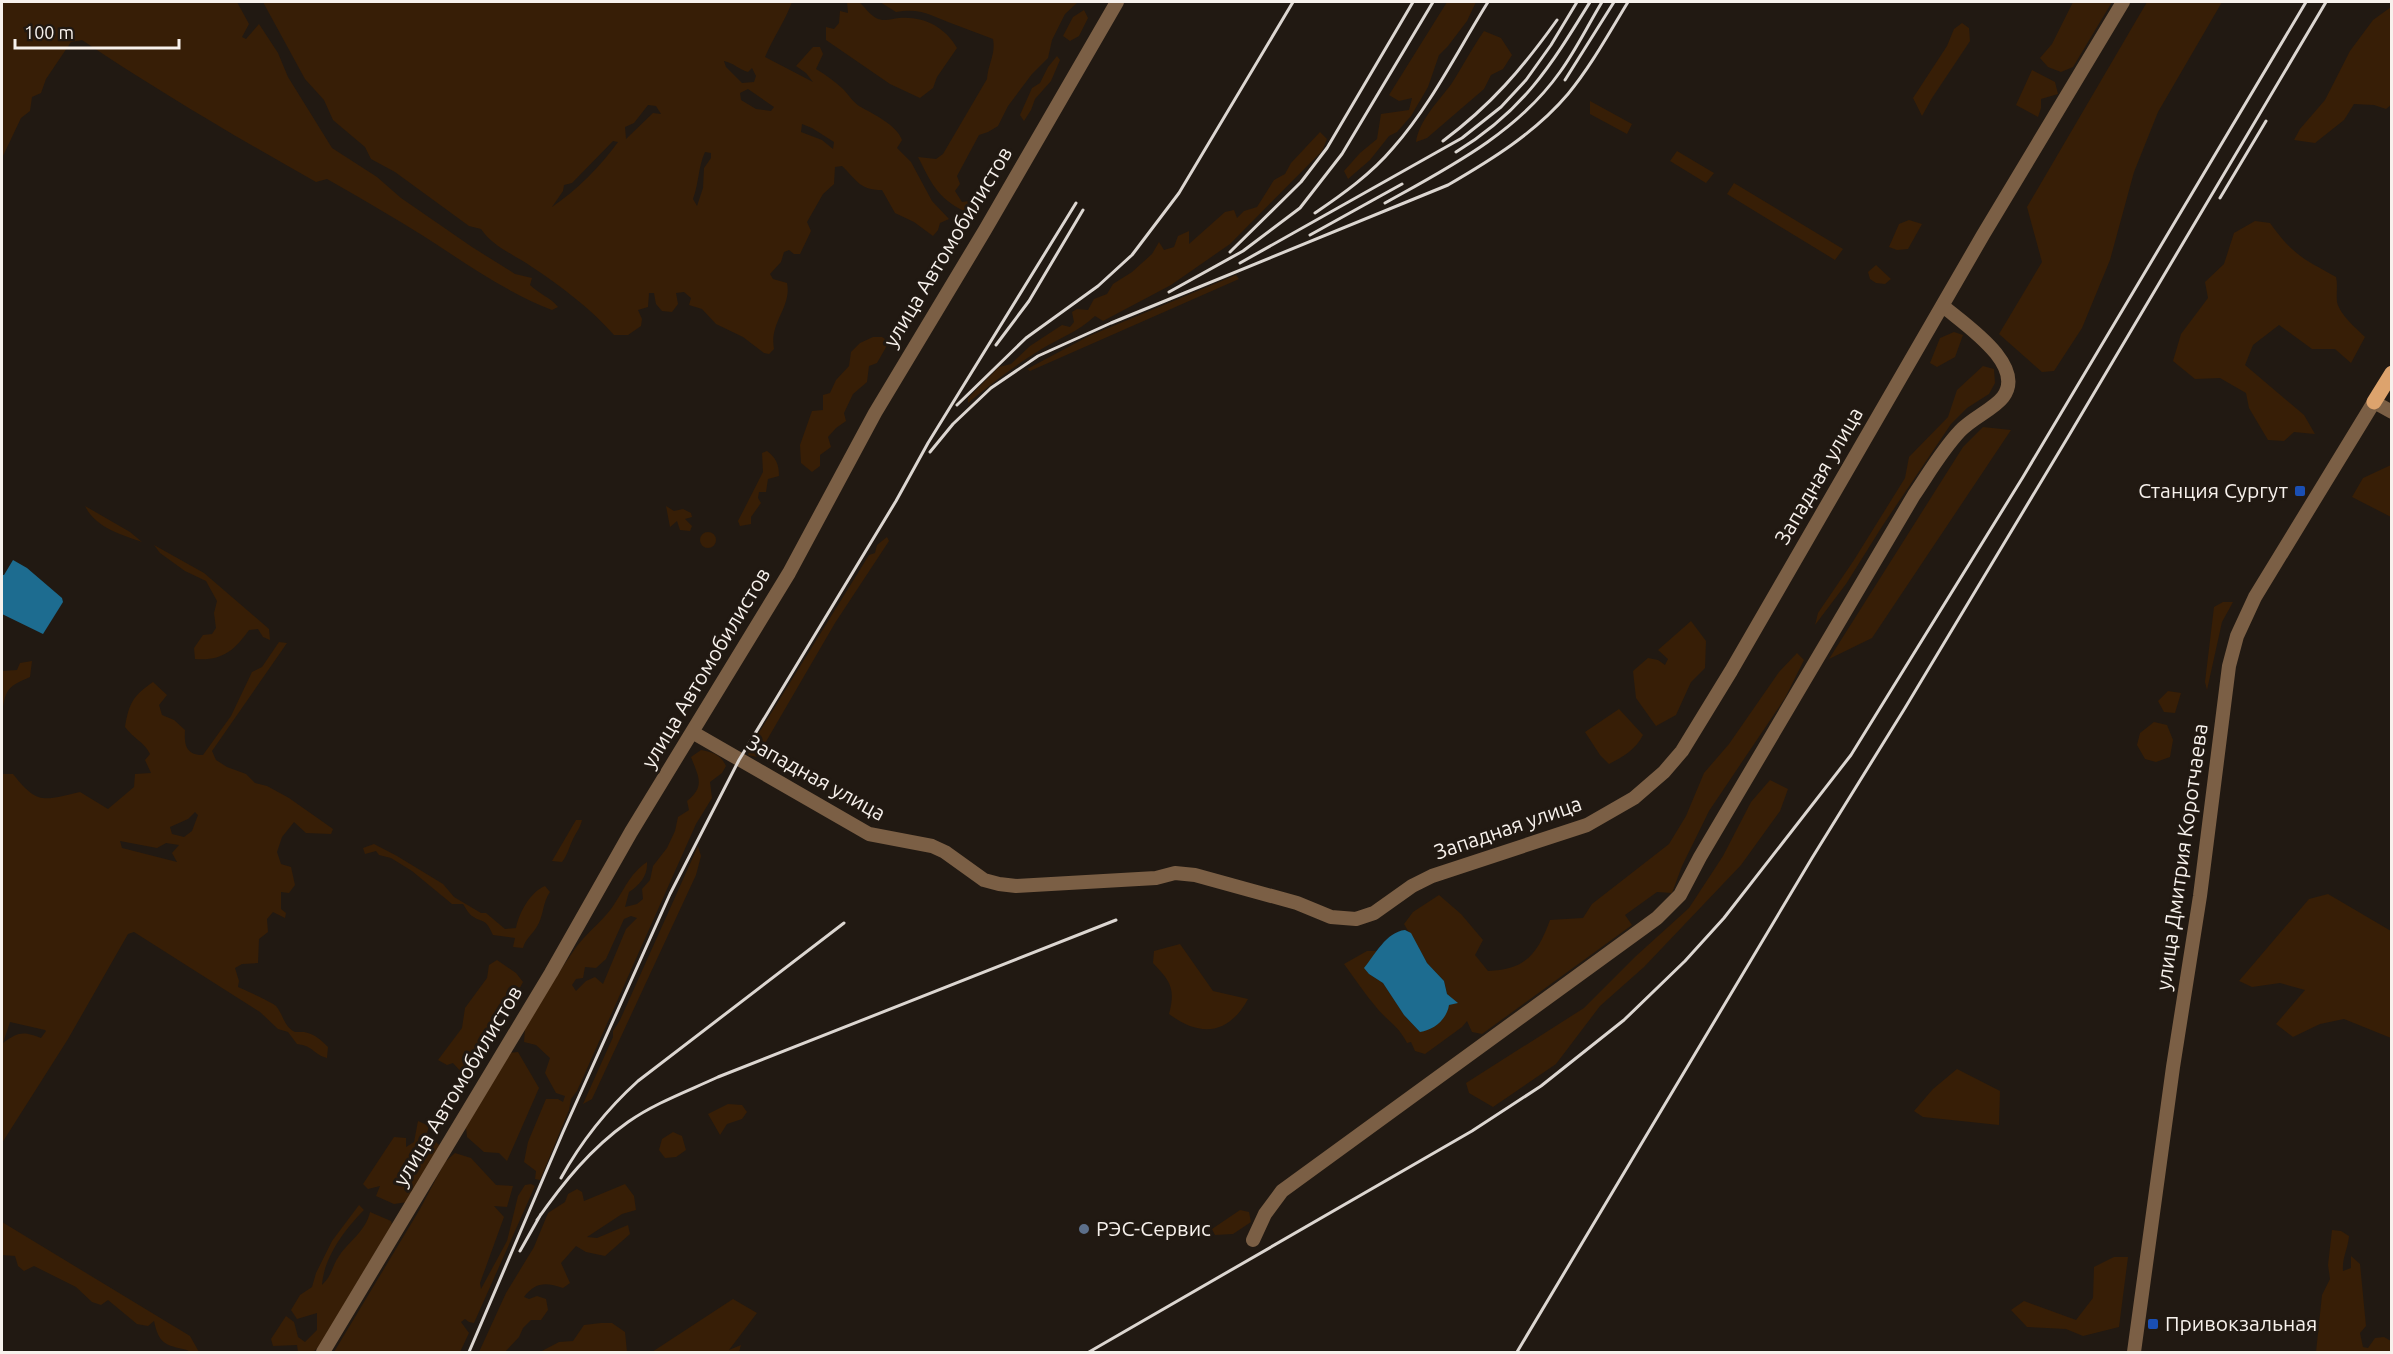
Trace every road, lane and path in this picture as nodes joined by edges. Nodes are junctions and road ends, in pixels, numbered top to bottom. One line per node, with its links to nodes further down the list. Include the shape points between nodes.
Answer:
1 (1117, 2): 7 (street, улица Автомобилистов, via 875,413 789,573)
2 (2123, 2): 3 (street, Западная улица)
3 (1943, 306): 7 (street, Западная улица, via 1731,671 1682,751 1664,772 1634,798 1587,825 1432,876 1374,913 1356,919 1331,917 1256,891 1175,873 1156,878 999,884 984,879 932,846 869,834); 8 (street, via 2002,361 2010,380 2008,388 2002,399 1960,430 1914,495 1680,895 1657,918 1282,1191)
4 (2391, 373): 5 (main road)
5 (2374, 402): 6 (street); 10 (street, улица Дмитрия Коротчаева, via 2255,597 2237,636 2229,666)
6 (2391, 412)
7 (692, 732): 9 (street, улица Автомобилистов)
8 (1253, 1240)
9 (323, 1353)
10 (2134, 1353)

